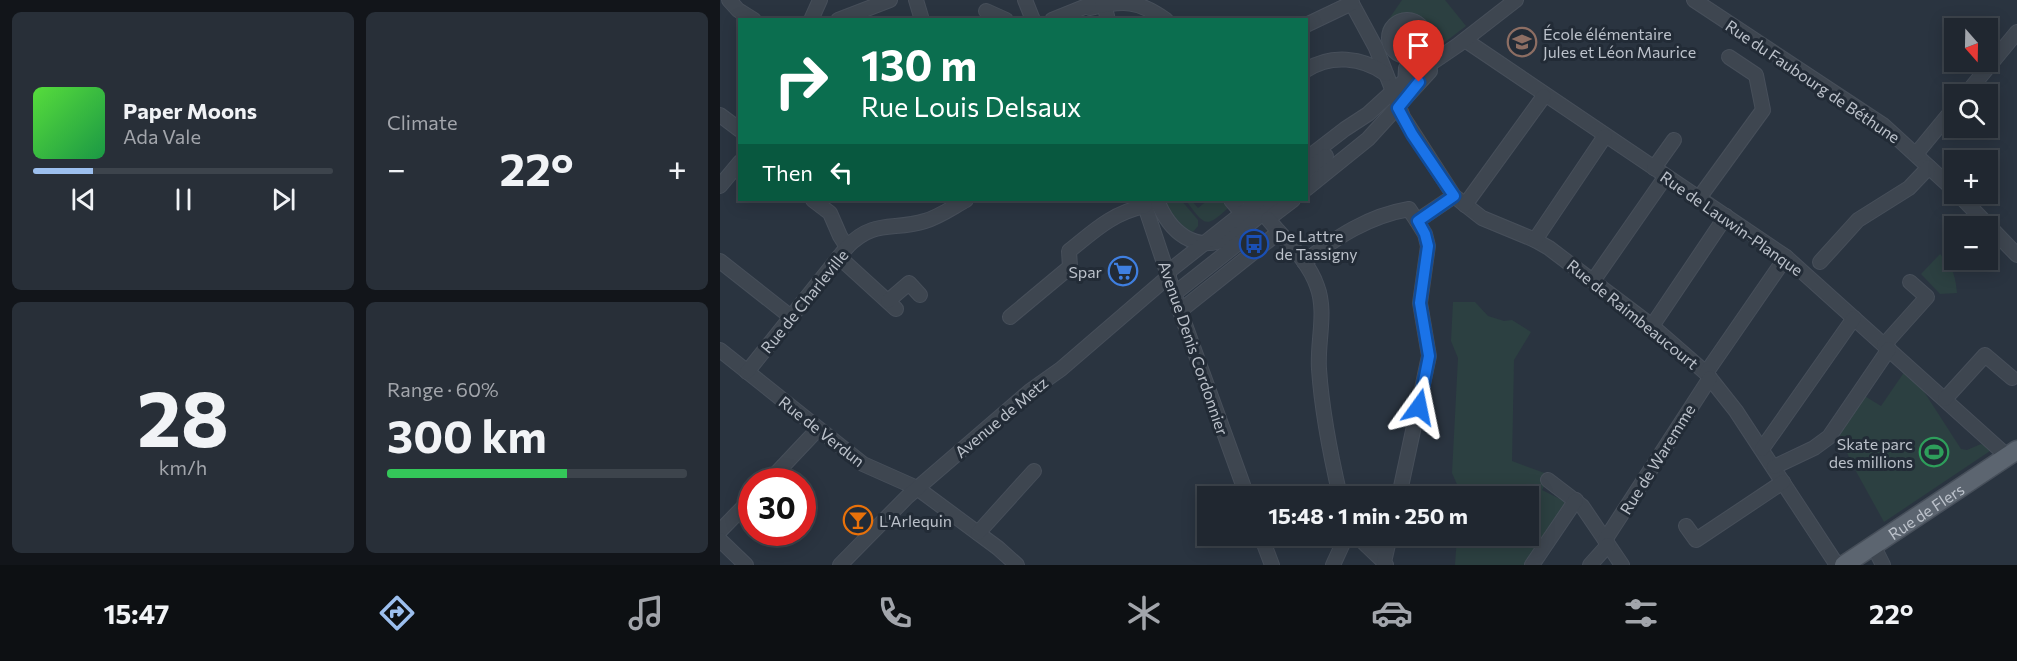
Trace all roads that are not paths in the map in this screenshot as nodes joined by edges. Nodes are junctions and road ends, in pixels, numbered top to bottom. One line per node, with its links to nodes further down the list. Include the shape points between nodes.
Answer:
1 (729, 0): 13 (street)
2 (734, 0): 14 (street)
3 (820, 0): 15 (street)
4 (890, 0): 16 (street)
5 (916, 0): 17 (street)
6 (1025, 0): 19 (street)
7 (1516, 0): 25 (street)
8 (1351, 1): 23 (street); 30 (street, Rue de Raimbeaucourt)
9 (1701, 2): 40 (street, Rue du Faubourg de Béthune, via 1867,114)
10 (1098, 5): 12 (street, via 1132,1); 20 (street); 21 (street); 22 (street)
11 (985, 10): 18 (street)
12 (1153, 14)
13 (751, 18)
14 (752, 18)
15 (812, 18)
16 (843, 18)
17 (921, 18)
18 (1002, 18)
19 (1032, 18)
20 (1058, 18)
21 (1107, 18)
22 (1111, 18)
23 (1308, 24)
24 (2017, 32): 32 (street)
25 (1462, 43): 31 (street); 33 (street, Rue de Lauwin-Planque)
26 (1396, 52): 27 (street); 27 (street, via 1390,43 1391,32 1398,23 1410,20 1420,25 1425,36 1423,47); 31 (street)
27 (1415, 55): 31 (street, via 1407,66)
28 (1729, 57): 52 (street, via 1756,75 1763,110)
29 (1308, 69): 30 (street, via 1345,59 1367,63)
30 (1386, 74): 34 (street, Rue de Raimbeaucourt)
31 (1407, 82): 34 (street)
32 (1974, 84)
33 (1544, 96): 38 (street, Rue de Lauwin-Planque); 62 (street)
34 (1390, 105): 41 (street); 45 (street); 46 (street); 50 (street, via 1360,147); 51 (street, Rue de Raimbeaucourt)
35 (720, 115): 37 (street)
36 (1944, 120): 40 (street)
37 (738, 128)
38 (1605, 136): 44 (street, Rue de Lauwin-Planque); 70 (street)
39 (1674, 140): 44 (street)
40 (1916, 154): 43 (street, Rue du Faubourg de Béthune)
41 (1308, 158)
42 (738, 164): 49 (street)
43 (1929, 167): 48 (street, Rue du Faubourg de Béthune); 65 (street, Rue du Faubourg de Béthune); 77 (street, via 1909,188 1858,220)
44 (1654, 168): 47 (street, Rue de Lauwin-Planque)
45 (1308, 169)
46 (1308, 176)
47 (1666, 176): 52 (street, Rue de Lauwin-Planque); 80 (street)
48 (1944, 181)
49 (720, 186)
50 (1308, 187)
51 (1454, 196): 62 (street, Rue de Raimbeaucourt); 67 (street)
52 (1699, 198): 64 (street, Rue de Lauwin-Planque)
53 (964, 201): 72 (street, Rue de Charleville, via 923,222 869,231)
54 (1151, 201): 69 (street, via 1182,231); 79 (street, Avenue Denis Cordonnier); 86 (street, via 1112,217 1069,251 1070,267)
55 (1232, 201): 63 (street)
56 (1258, 201): 63 (street)
57 (1270, 201): 69 (street, via 1230,231)
58 (1278, 201): 69 (street, via 1233,235 1219,241)
59 (1292, 201): 66 (street)
60 (831, 204): 72 (street)
61 (1968, 204): 73 (street)
62 (1465, 205): 70 (street, Rue de Raimbeaucourt, via 1482,218)
63 (1242, 213): 69 (street)
64 (1726, 216): 74 (street, Rue de Lauwin-Planque); 88 (street)
65 (1970, 216)
66 (1268, 219): 68 (street); 82 (street)
67 (1418, 221): 76 (street, via 1409,209 1375,218 1345,232); 105 (street, via 1428,246 1420,303 1429,356)
68 (1279, 232): 76 (street); 84 (street)
69 (1208, 239): 79 (street, Avenue de Metz)
70 (1535, 240): 80 (street, Rue de Raimbeaucourt)
71 (1998, 245): 78 (street)
72 (843, 252): 83 (street, via 892,305 909,283); 85 (street, Rue de Charleville)
73 (2017, 255)
74 (1786, 257): 87 (street, Rue de Lauwin-Planque); 92 (street, Rue de Waremme)
75 (720, 261): 85 (street)
76 (1304, 262): 104 (street, via 1320,294 1321,408)
77 (1820, 262)
78 (2017, 265)
79 (1168, 274): 82 (street, Avenue Denis Cordonnier); 106 (street, Avenue de Metz)
80 (1593, 281): 88 (street, Rue de Raimbeaucourt)
81 (1910, 282): 89 (street, via 1927,297)
82 (1174, 294): 84 (street, Avenue Denis Cordonnier)
83 (920, 295)
84 (1180, 311): 103 (street, Avenue Denis Cordonnier)
85 (790, 317): 91 (street, Rue de Charleville)
86 (1010, 317)
87 (1854, 318): 89 (street, Rue de Lauwin-Planque); 96 (street)
88 (1652, 326): 92 (street, Rue de Raimbeaucourt)
89 (1886, 347): 94 (street, Rue de Lauwin-Planque); 98 (street, via 1829,437)
90 (720, 350): 91 (street, Rue de Verdun)
91 (747, 372): 95 (street, Rue de Verdun)
92 (1708, 375): 96 (street, Rue de Raimbeaucourt); 113 (street, Rue de Waremme)
93 (2013, 378): 94 (street, via 1986,355)
94 (1945, 399): 97 (street, Rue de Lauwin-Planque)
95 (818, 429): 99 (street); 106 (street, Rue de Verdun, via 867,467)
96 (1762, 449): 98 (street, Rue de Raimbeaucourt)
97 (2014, 451): 114 (main road, Rue de Flers)
98 (1774, 467): 102 (street, Rue de Raimbeaucourt)
99 (781, 468)
100 (1034, 471): 111 (street)
101 (1548, 480): 107 (street)
102 (1783, 482): 109 (street, via 1696,540); 128 (street, Rue de Raimbeaucourt)
103 (1243, 486)
104 (1338, 486)
105 (1401, 486)
106 (917, 488): 111 (street, Rue de Verdun); 121 (street, Avenue de Metz)
107 (1576, 500): 113 (street); 125 (street)
108 (738, 512): 110 (street)
109 (1686, 526)
110 (720, 531)
111 (978, 533): 122 (street, Rue de Verdun)
112 (720, 540): 120 (street)
113 (1607, 543): 126 (street, Rue de Waremme); 127 (street)
114 (1873, 545): 128 (main road, Rue de Flers); 129 (street)
115 (1265, 546): 123 (street)
116 (1342, 546): 124 (street)
117 (1367, 546): 119 (street)
118 (1388, 546): 119 (street)
119 (1385, 564)
120 (746, 565)
121 (840, 565)
122 (1017, 565)
123 (1272, 565)
124 (1333, 565)
125 (1532, 565)
126 (1590, 565)
127 (1622, 565)
128 (1843, 565)
129 (1883, 565)

